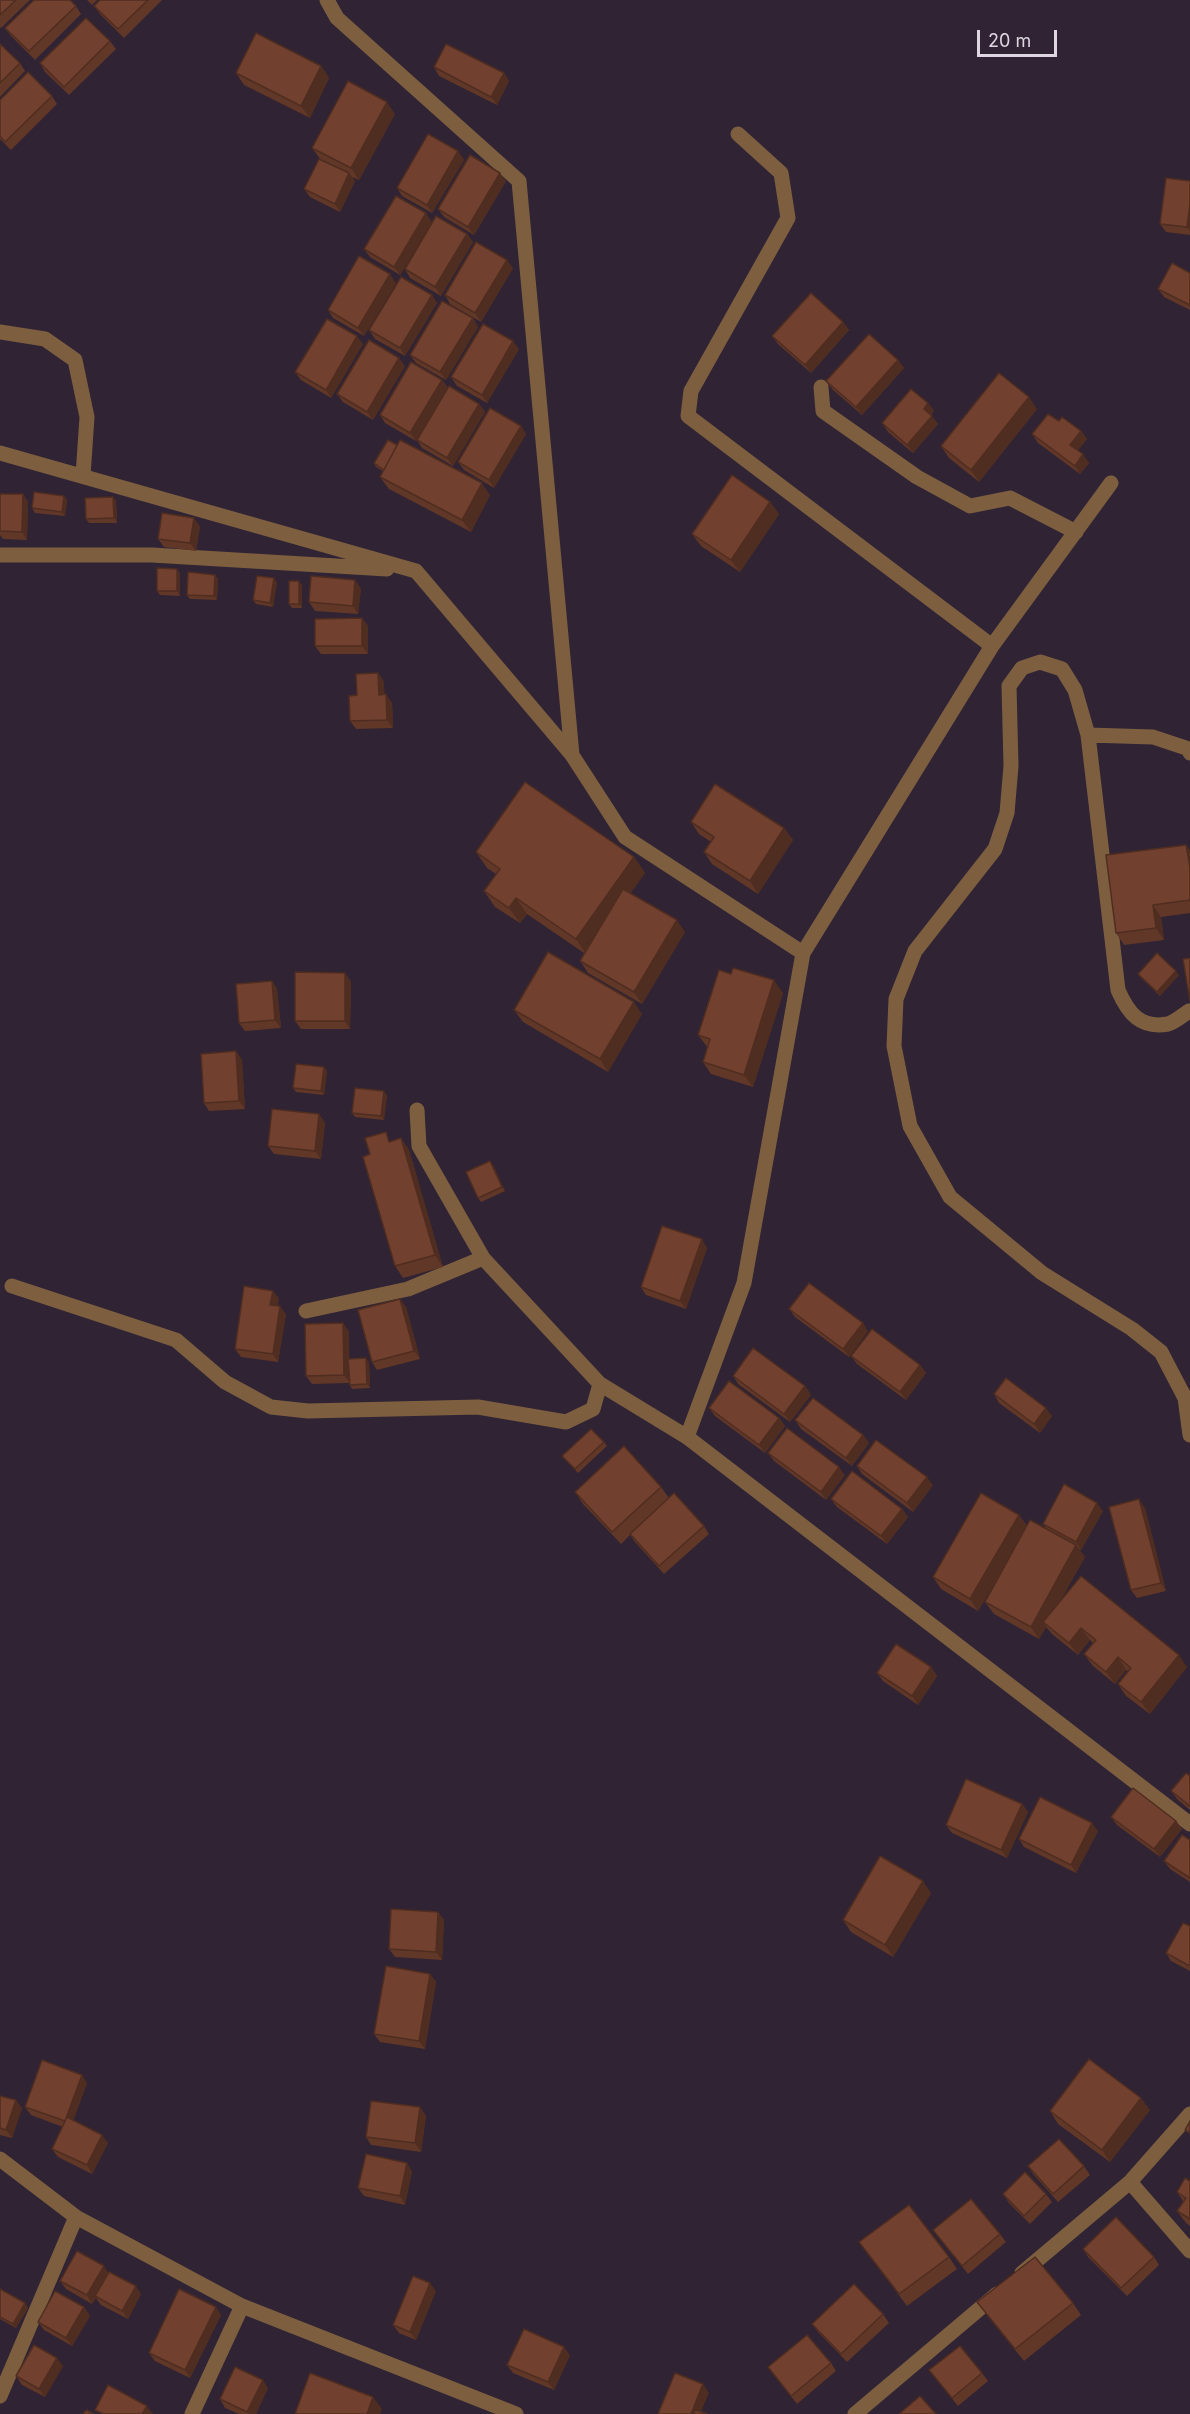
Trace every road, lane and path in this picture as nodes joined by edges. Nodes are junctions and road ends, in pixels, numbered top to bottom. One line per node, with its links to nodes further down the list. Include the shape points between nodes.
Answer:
1 (327, 0): 14 (street, via 337,18 519,181)
2 (738, 134): 11 (street, via 781,173 788,218 691,391 688,416)
3 (0, 332): 6 (street, via 45,339 75,360 87,417)
4 (821, 387): 8 (street, via 823,411 917,477 970,506 1011,498)
5 (0, 453): 6 (street)
6 (83, 476): 10 (street)
7 (1112, 483): 8 (street)
8 (1076, 532): 11 (street)
9 (0, 555): 10 (street, via 152,555)
10 (416, 571): 14 (street)
11 (992, 646): 15 (street)
12 (1088, 735): 13 (street, via 1154,736 1189,749); 16 (street, via 1118,990 1126,1009 1143,1022 1170,1024); 22 (street, via 1075,690 1062,669 1040,662 1022,668 1009,686 1011,766 1007,813 995,849 915,951 896,999 894,1046 910,1126 950,1197 1042,1273 1132,1329 1161,1352 1185,1398)
13 (1190, 753)
14 (572, 756): 15 (street, via 626,837)
15 (803, 953): 23 (street, via 744,1283)
16 (1189, 1011)
17 (417, 1110): 18 (street, via 419,1146)
18 (483, 1258): 20 (street, via 408,1289); 21 (street)
19 (12, 1286): 21 (street, via 176,1340 225,1382 271,1407 308,1411 478,1407 566,1422 593,1409)
20 (306, 1311)
21 (600, 1384): 23 (street)
22 (1190, 1435)
23 (687, 1437): 24 (street)
24 (1190, 1824)
25 (1190, 2114): 27 (street)
26 (0, 2159): 28 (street)
27 (1130, 2182): 29 (street); 34 (street)
28 (76, 2217): 30 (street); 31 (street)
29 (1190, 2251)
30 (242, 2306): 32 (street); 33 (street)
31 (0, 2396)
32 (192, 2414)
33 (516, 2414)
34 (855, 2414)

